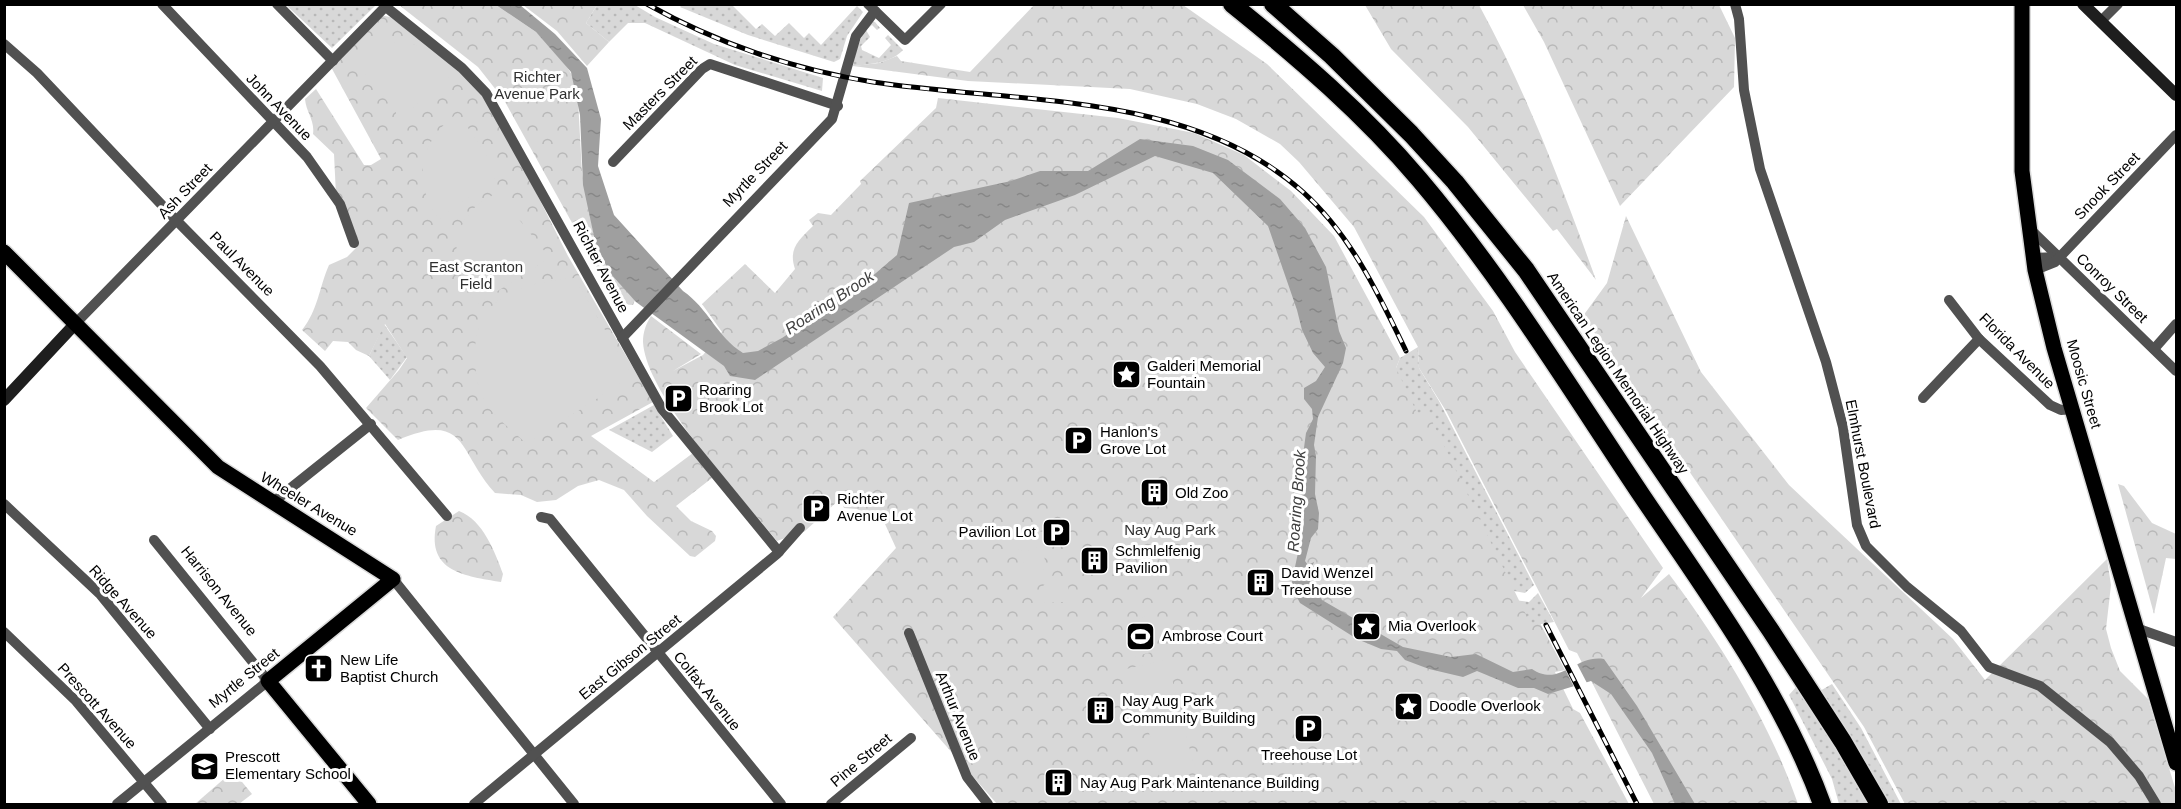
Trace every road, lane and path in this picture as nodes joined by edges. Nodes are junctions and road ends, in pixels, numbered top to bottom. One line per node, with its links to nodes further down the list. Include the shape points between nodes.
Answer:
1 (162, 4): 17 (street, John Avenue)
2 (277, 4): 14 (street)
3 (941, 4): 11 (street, via 905,40)
4 (1232, 4): 65 (highway, via 1300,59 1364,119 1470,243 1738,639 1785,720)
5 (1272, 4): 56 (highway, American Legion Memorial Highway, via 1332,56 1411,134 1520,262 1771,631)
6 (1735, 4): 66 (street, Elmhurst Boulevard, via 1744,90 1760,169 1826,362 1843,427 1857,525 1866,546 1907,587 1961,631 1989,667 2040,686 2110,742 2139,776)
7 (2022, 4): 21 (main road, Moosic Street, via 2022,148)
8 (2083, 4): 12 (street)
9 (2118, 4): 12 (street)
10 (387, 6): 14 (street, Ash Street); 29 (street, Richter Avenue, via 486,93)
11 (872, 8): 16 (street, Myrtle Street, via 856,36)
12 (2101, 21): 15 (street)
13 (4, 44): 20 (street, Paul Avenue, via 37,73)
14 (333, 61): 17 (street, Ash Street)
15 (2176, 95)
16 (838, 106): 19 (street, Masters Street, via 710,64); 29 (street, Myrtle Street, via 832,120)
17 (272, 123): 20 (street, Ash Street); 22 (street, John Avenue, via 307,157 325,182 340,204)
18 (2176, 135): 24 (street, Snook Street)
19 (613, 162)
20 (177, 221): 27 (street, Ash Street); 36 (street, Paul Avenue, via 312,357)
21 (2027, 226): 24 (street, Conroy Street); 25 (main road, Moosic Street)
22 (354, 243)
23 (4, 252): 27 (main road, Wheeler Avenue)
24 (2059, 257): 25 (street, Snook Street); 31 (street, Conroy Street)
25 (2034, 264): 35 (main road, Moosic Street)
26 (1949, 300): 30 (street, Florida Avenue)
27 (75, 324): 34 (street, Ash Street); 37 (main road, Wheeler Avenue, via 218,467)
28 (2176, 324): 31 (street)
29 (622, 338): 43 (street, Richter Avenue, via 676,429)
30 (1979, 339): 33 (street); 35 (street, Florida Avenue, via 2050,405)
31 (2154, 349): 32 (street, Conroy Street)
32 (2176, 371)
33 (1923, 398)
34 (4, 400)
35 (2073, 410): 45 (main road, Moosic Street)
36 (371, 424): 37 (street); 39 (street, Paul Avenue)
37 (272, 503): 44 (main road, Wheeler Avenue)
38 (4, 504): 51 (street, Ridge Avenue, via 100,594)
39 (447, 516)
40 (541, 517): 49 (street, Colfax Avenue, via 550,519)
41 (800, 528): 43 (street, East Gibson Street)
42 (154, 540): 50 (street, Harrison Avenue)
43 (779, 552): 49 (street, East Gibson Street)
44 (393, 579): 50 (main road, Myrtle Street); 53 (street, Wheeler Avenue)
45 (2136, 628): 48 (street); 54 (main road, Moosic Street)
46 (4, 632): 55 (street, Prescott Avenue, via 76,701)
47 (909, 633): 64 (street, Arthur Avenue, via 967,777)
48 (2176, 642)
49 (658, 655): 53 (street, East Gibson Street); 62 (street, Colfax Avenue)
50 (268, 681): 51 (street, Myrtle Street); 59 (main road, Harrison Avenue)
51 (210, 729): 55 (street, Myrtle Street)
52 (911, 738): 63 (street, Pine Street)
53 (534, 755): 60 (street, East Gibson Street); 61 (street, Wheeler Avenue)
54 (2176, 763)
55 (144, 782): 57 (street, Myrtle Street); 58 (street, Prescott Avenue)
56 (1878, 802)
57 (117, 804)
58 (162, 804)
59 (369, 804)
60 (474, 804)
61 (574, 804)
62 (781, 804)
63 (831, 804)
64 (988, 804)
65 (1822, 804)
66 (2156, 804)

